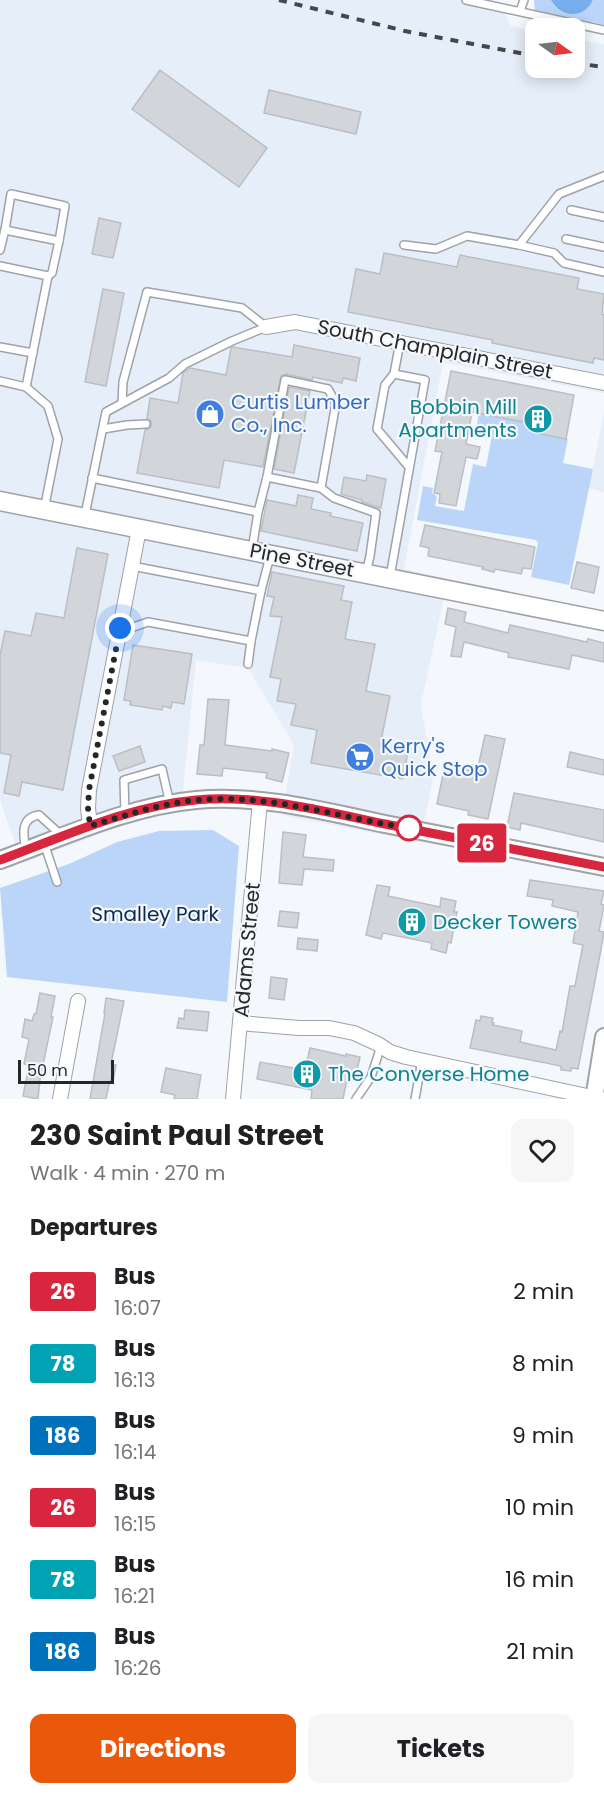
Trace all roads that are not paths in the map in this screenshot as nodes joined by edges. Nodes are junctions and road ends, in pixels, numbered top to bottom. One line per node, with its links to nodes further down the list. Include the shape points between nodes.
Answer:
1 (466, 0): 3 (lane)
2 (524, 0): 3 (lane)
3 (520, 11): 4 (lane)
4 (604, 30)
5 (604, 176): 12 (lane, via 559,194)
6 (571, 210): 7 (lane)
7 (604, 217)
8 (5, 231): 10 (lane); 10 (lane, via 10,194 65,206); 14 (lane)
9 (566, 239): 13 (lane)
10 (59, 241): 17 (lane)
11 (404, 245): 12 (lane, via 435,249 467,236)
12 (519, 245): 16 (lane, via 554,253 564,263)
13 (604, 247)
14 (0, 250)
15 (0, 266): 17 (lane)
16 (604, 272)
17 (48, 276): 21 (lane)
18 (266, 327): 19 (street, South Champlain Street, via 295,322); 26 (lane, via 185,364 169,378); 26 (lane, via 242,308 147,292 123,382)
19 (400, 342): 22 (lane); 24 (street, South Champlain Street)
20 (0, 347): 21 (lane)
21 (33, 353): 25 (lane)
22 (394, 374): 29 (lane, via 385,385 377,429); 29 (lane, via 425,380)
23 (0, 381): 25 (lane)
24 (604, 382)
25 (26, 387): 34 (lane, via 48,406 58,439)
26 (122, 403): 28 (lane, via 106,412)
27 (146, 424): 28 (lane)
28 (102, 429): 31 (lane)
29 (409, 467): 41 (lane)
30 (267, 477): 32 (lane); 32 (lane, via 285,380 328,389 336,403); 35 (lane)
31 (92, 478): 35 (lane); 36 (lane)
32 (321, 488): 40 (lane, via 334,498 376,513)
33 (0, 501): 34 (main road, Pine Street)
34 (44, 510): 36 (main road, Pine Street)
35 (258, 512): 38 (lane)
36 (84, 518): 37 (main road, Pine Street)
37 (139, 529): 38 (main road, Pine Street); 39 (street)
38 (261, 552): 40 (main road, Pine Street); 42 (lane)
39 (132, 566): 42 (lane); 44 (street)
40 (366, 573): 41 (main road, Pine Street)
41 (390, 578): 43 (main road, Pine Street)
42 (261, 591): 45 (lane)
43 (604, 621)
44 (119, 632): 45 (lane, via 148,622); 50 (street, via 89,790)
45 (251, 641): 46 (lane)
46 (248, 664)
47 (260, 801): 48 (street, via 218,798); 55 (street); 58 (street, Adams Street)
48 (170, 804): 49 (street); 49 (lane, via 162,769 124,780)
49 (125, 816): 50 (street)
50 (90, 826): 51 (street)
51 (62, 837): 52 (street); 53 (lane, via 39,815 32,816 23,830)
52 (44, 843): 53 (street); 56 (lane)
53 (26, 850): 54 (street)
54 (0, 860)
55 (604, 867)
56 (57, 882)
57 (78, 1001): 63 (street)
58 (240, 1023): 60 (street, via 329,1028 354,1033); 64 (street, Adams Street)
59 (604, 1037): 62 (street)
60 (381, 1046): 61 (street); 65 (lane, via 371,1077)
61 (422, 1060): 62 (street); 66 (lane)
62 (596, 1098)
63 (60, 1099)
64 (233, 1099)
65 (356, 1099)
66 (415, 1099)

